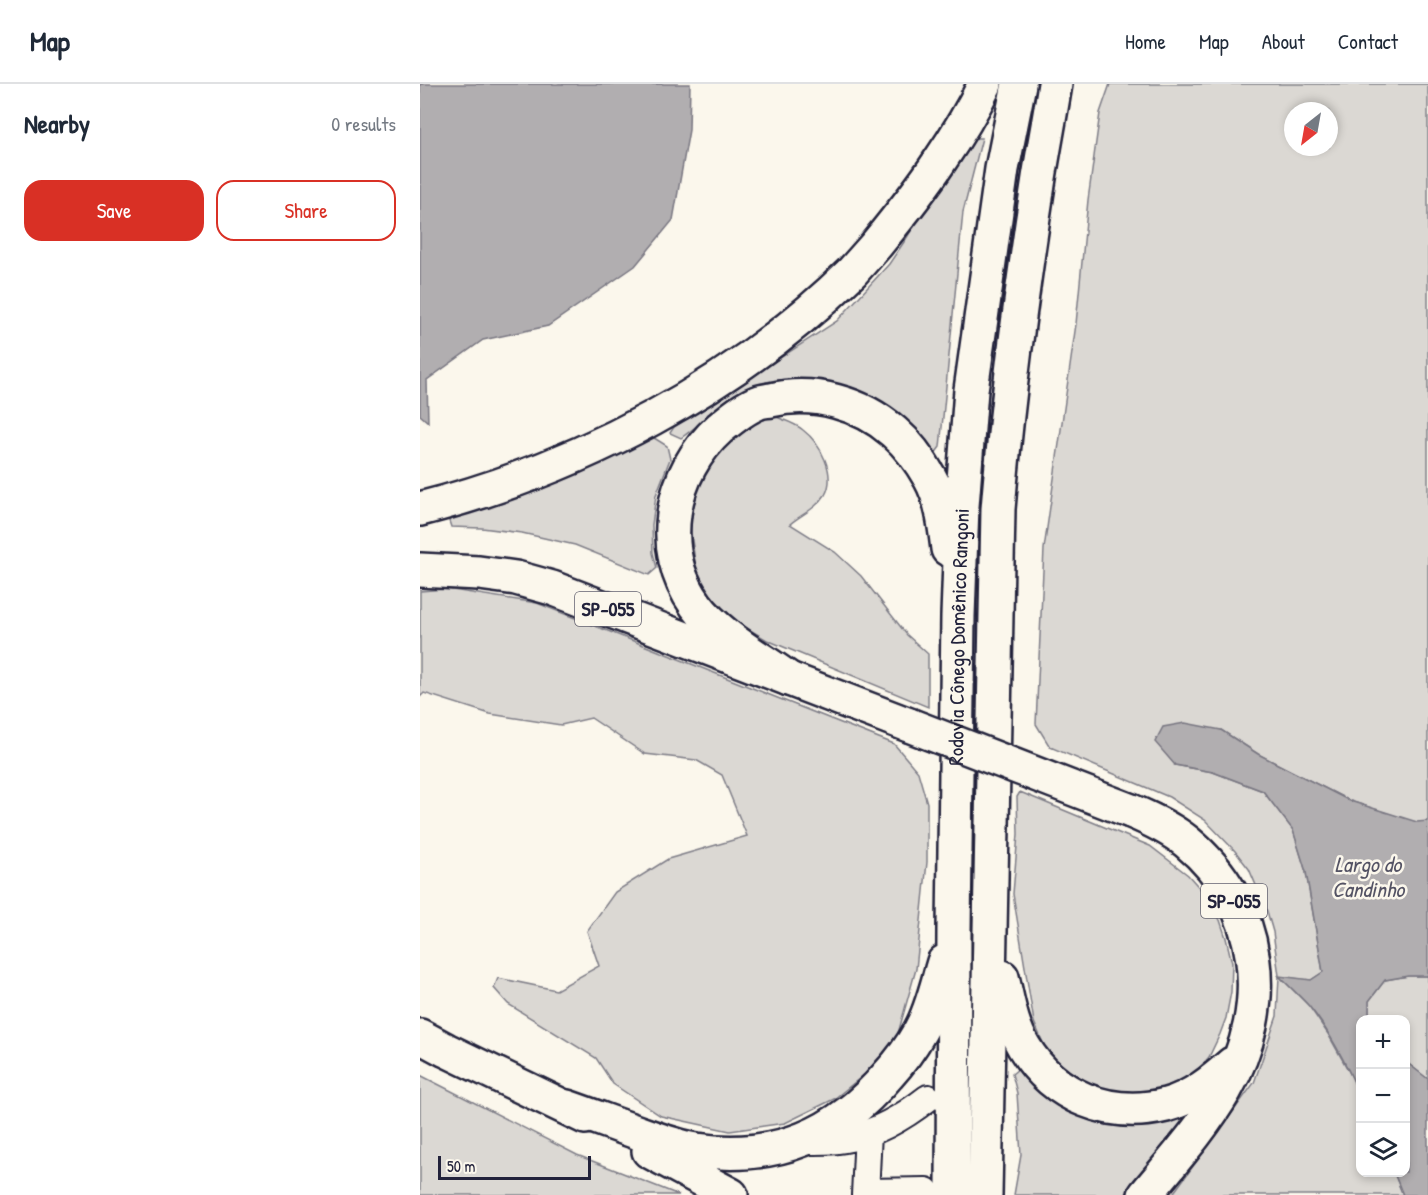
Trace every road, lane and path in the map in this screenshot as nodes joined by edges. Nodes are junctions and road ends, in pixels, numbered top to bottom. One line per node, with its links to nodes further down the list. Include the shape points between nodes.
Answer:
1 (985, 84): 4 (highway, via 960,130 894,223 853,270 764,347 707,386 586,451)
2 (1019, 84): 6 (highway, Rodovia Cônego Domênico Rangoni, via 1002,169 971,390)
3 (1055, 84): 8 (highway, Rodovia Cônego Domênico Rangoni, via 1021,301 998,509)
4 (420, 509)
5 (420, 570): 7 (highway, SP-055, via 516,578 552,588)
6 (958, 616): 7 (highway, via 943,514 931,480 895,433 846,404 819,398 792,396 758,403 730,418 696,455 676,501 672,528 675,555 683,582 712,623); 9 (highway, Rodovia Cônego Domênico Rangoni)
7 (789, 679): 11 (highway, SP-055, bridge, via 1150,819 1186,841 1209,862 1227,887 1251,944 1254,1006)
8 (990, 908): 11 (highway, via 1011,1020 1023,1046 1038,1067 1084,1100 1109,1108 1137,1110 1168,1105 1212,1082); 19 (highway, Rodovia Cônego Domênico Rangoni)
9 (954, 929): 15 (highway, via 930,1008 900,1062 847,1116); 17 (highway, Rodovia Cônego Domênico Rangoni, via 954,1145)
10 (420, 1036): 13 (highway)
11 (1244, 1047): 20 (highway, via 1227,1088 1208,1117)
12 (928, 1098): 14 (lane, via 907,1114)
13 (567, 1107): 15 (highway, via 696,1150 748,1152); 18 (highway)
14 (868, 1132): 15 (lane, via 850,1138); 16 (lane)
15 (800, 1141)
16 (865, 1193): 17 (lane)
17 (935, 1194)
18 (731, 1195)
19 (985, 1195)
20 (1145, 1195)

